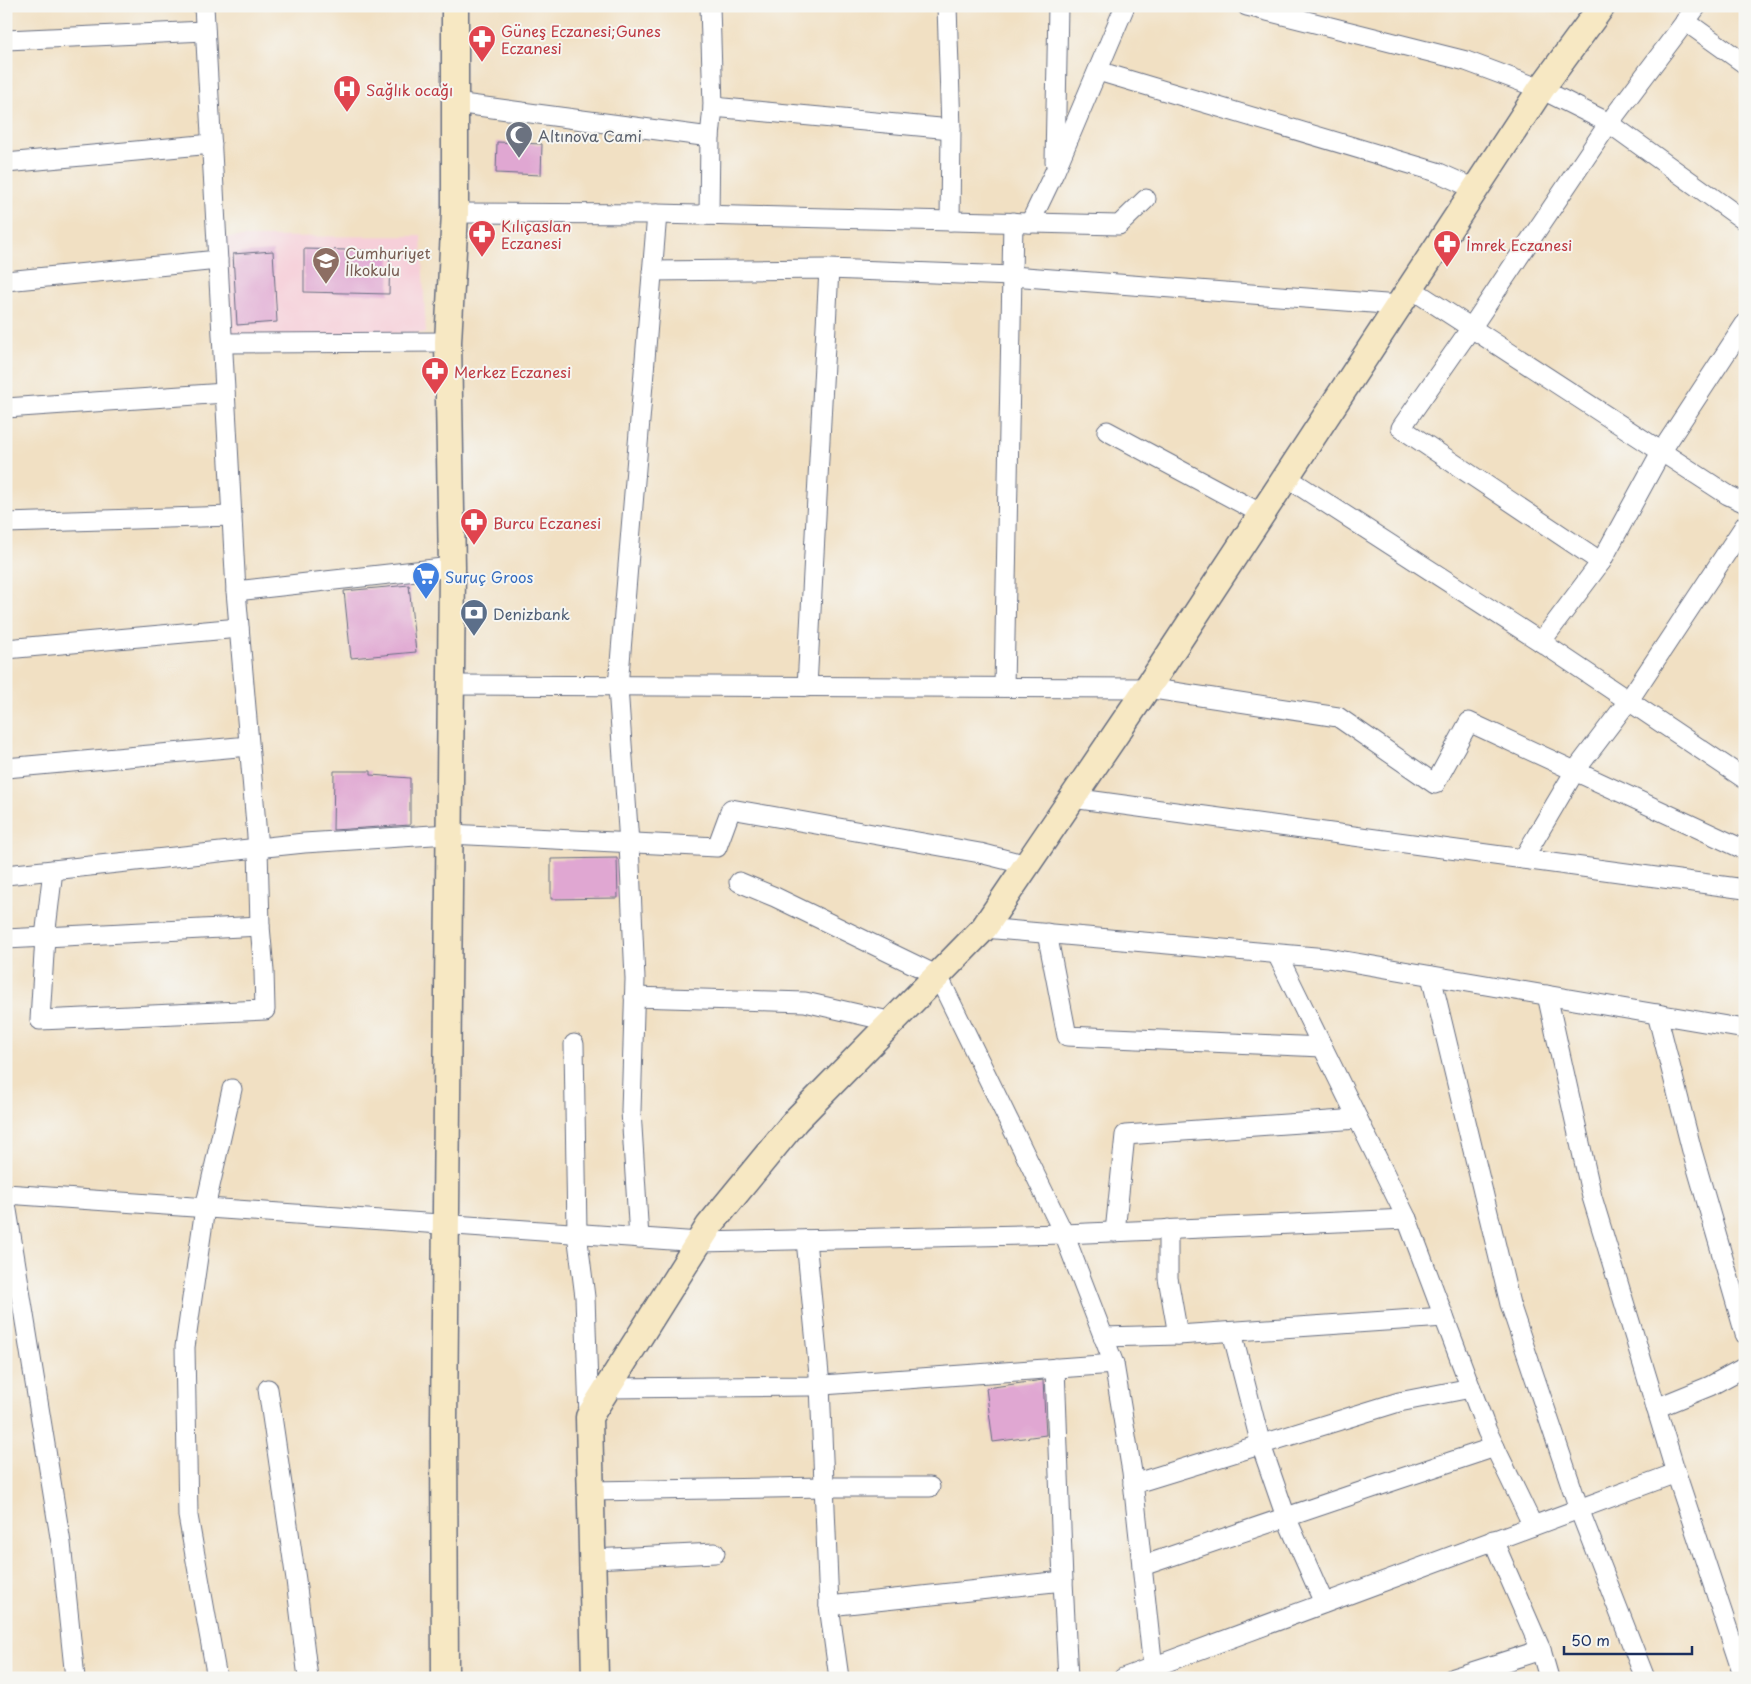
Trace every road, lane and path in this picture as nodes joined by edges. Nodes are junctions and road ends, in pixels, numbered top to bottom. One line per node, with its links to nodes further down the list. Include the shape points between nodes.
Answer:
1 (204, 6): 10 (street)
2 (456, 6): 15 (street)
3 (710, 6): 16 (street)
4 (947, 6): 18 (street)
5 (1058, 6): 22 (street)
6 (1125, 6): 13 (street)
7 (1247, 6): 14 (street, via 1466,61)
8 (1602, 6): 14 (street)
9 (1691, 14): 12 (street); 17 (street)
10 (205, 31): 11 (street); 20 (street)
11 (6, 40)
12 (1745, 64)
13 (1098, 70): 22 (street); 23 (street, via 1437,172)
14 (1541, 90): 17 (street); 23 (street)
15 (455, 102): 19 (street); 25 (street)
16 (713, 107): 18 (street); 19 (street)
17 (1609, 123): 29 (street); 38 (street)
18 (951, 129): 28 (street)
19 (710, 137): 27 (street)
20 (212, 144): 21 (street); 31 (street)
21 (6, 163)
22 (1055, 171): 30 (street)
23 (1475, 189): 36 (street)
24 (1146, 199): 30 (street, via 1119,225)
25 (455, 213): 26 (street); 39 (street)
26 (657, 214): 27 (street); 33 (street)
27 (709, 215): 28 (street)
28 (950, 221): 30 (street)
29 (1745, 221)
30 (1022, 222): 34 (street)
31 (218, 260): 35 (street); 40 (street)
32 (829, 269): 33 (street); 34 (street); 59 (street)
33 (652, 271): 58 (street)
34 (1012, 276): 36 (street); 60 (street)
35 (6, 280)
36 (1404, 297): 38 (street); 45 (street)
37 (1745, 324): 44 (street)
38 (1471, 328): 44 (street); 51 (street, via 1401,428)
39 (448, 342): 40 (street); 52 (street)
40 (222, 343): 41 (street)
41 (225, 393): 42 (street); 48 (street)
42 (6, 408)
43 (1108, 431): 47 (street)
44 (1661, 452): 46 (street, via 1728,495); 51 (street)
45 (1286, 477): 47 (street); 55 (street)
46 (1745, 502)
47 (1262, 514): 61 (street)
48 (232, 516): 49 (street); 53 (street)
49 (6, 524)
50 (1745, 524): 62 (street)
51 (1602, 562): 55 (street)
52 (452, 567): 53 (street); 57 (street)
53 (236, 591): 54 (street)
54 (239, 628): 56 (street); 63 (street)
55 (1541, 642): 62 (street)
56 (6, 649)
57 (451, 685): 58 (street); 68 (street)
58 (618, 687): 59 (street); 69 (street)
59 (807, 687): 60 (street)
60 (1004, 688): 61 (street)
61 (1147, 688): 65 (street, via 1338,717 1435,784 1469,722); 67 (street)
62 (1629, 700): 65 (street); 66 (street)
63 (249, 746): 64 (street); 70 (street)
64 (6, 768)
65 (1575, 771): 71 (street); 72 (street)
66 (1745, 778)
67 (1072, 798): 72 (street); 73 (street)
68 (449, 834): 69 (street); 70 (street, via 304,842); 99 (street)
69 (629, 842): 73 (street, via 717,847 731,809 980,853); 87 (street)
70 (258, 848): 74 (street); 78 (street)
71 (1745, 850)
72 (1523, 859): 77 (street)
73 (1027, 865): 79 (street)
74 (53, 870): 75 (street); 81 (street)
75 (6, 875)
76 (739, 882): 84 (street)
77 (1745, 889)
78 (260, 926): 81 (street); 81 (street, via 265,1010 40,1020)
79 (984, 928): 80 (street); 84 (street)
80 (1047, 933): 83 (street); 92 (street, via 1066,1036)
81 (45, 937): 82 (street)
82 (6, 939)
83 (1277, 954): 85 (street, via 1327,958); 92 (street)
84 (938, 976): 89 (street); 103 (street)
85 (1432, 976): 86 (street); 128 (street, via 1510,1304)
86 (1547, 995): 88 (street); 119 (street, via 1592,1197)
87 (634, 997): 89 (street, via 805,1002); 104 (street, via 631,1111)
88 (1657, 1014): 90 (street); 109 (street, via 1692,1151)
89 (893, 1022): 106 (street, via 796,1120 709,1226)
90 (1745, 1029)
91 (574, 1044): 102 (street)
92 (1323, 1047): 94 (street)
93 (232, 1089): 97 (street)
94 (1358, 1119): 98 (street); 101 (street, via 1125,1135)
95 (6, 1194): 97 (street)
96 (6, 1204): 140 (street, via 61,1543)
97 (205, 1208): 99 (street); 141 (street, via 184,1348 188,1516)
98 (1407, 1219): 100 (street); 107 (street)
99 (446, 1224): 102 (street); 143 (street)
100 (1168, 1229): 101 (street); 110 (street, via 1168,1278)
101 (1115, 1232): 103 (street)
102 (578, 1233): 104 (street); 120 (street, via 586,1297)
103 (1064, 1234): 105 (street); 111 (street)
104 (639, 1238): 106 (street)
105 (806, 1240): 106 (street); 115 (street)
106 (700, 1242): 116 (street)
107 (1444, 1317): 108 (street); 117 (street)
108 (1232, 1332): 110 (street); 121 (street)
109 (1745, 1334)
110 (1178, 1335): 111 (street)
111 (1103, 1336): 112 (street)
112 (1114, 1364): 114 (street); 124 (street)
113 (1745, 1366): 119 (street, via 1710,1386)
114 (1055, 1368): 115 (street); 135 (street)
115 (820, 1385): 116 (street); 125 (street)
116 (608, 1388): 120 (street)
117 (1471, 1388): 121 (street, via 1399,1402); 122 (street)
118 (268, 1389): 142 (street)
119 (1656, 1408): 123 (street)
120 (589, 1417): 127 (street)
121 (1261, 1445): 124 (street); 129 (street)
122 (1495, 1448): 129 (street); 130 (street)
123 (1676, 1473): 128 (street); 151 (street)
124 (1133, 1484): 134 (street)
125 (824, 1487): 126 (street); 127 (street); 137 (street)
126 (930, 1487)
127 (591, 1491): 133 (street)
128 (1579, 1509): 130 (street); 150 (street)
129 (1286, 1517): 134 (street); 136 (street)
130 (1533, 1526): 131 (street)
131 (1493, 1540): 136 (street); 138 (street)
132 (715, 1553): 133 (street)
133 (593, 1559): 144 (street)
134 (1142, 1566): 139 (street)
135 (1063, 1581): 137 (street); 146 (street)
136 (1324, 1603): 139 (street)
137 (829, 1606): 145 (street)
138 (1541, 1650): 148 (street); 149 (street)
139 (1153, 1672): 147 (street)
140 (75, 1678)
141 (217, 1678)
142 (308, 1678)
143 (445, 1678)
144 (595, 1678)
145 (839, 1678)
146 (1068, 1678)
147 (1123, 1678)
148 (1453, 1678)
149 (1549, 1678)
150 (1645, 1678)
151 (1744, 1678)

